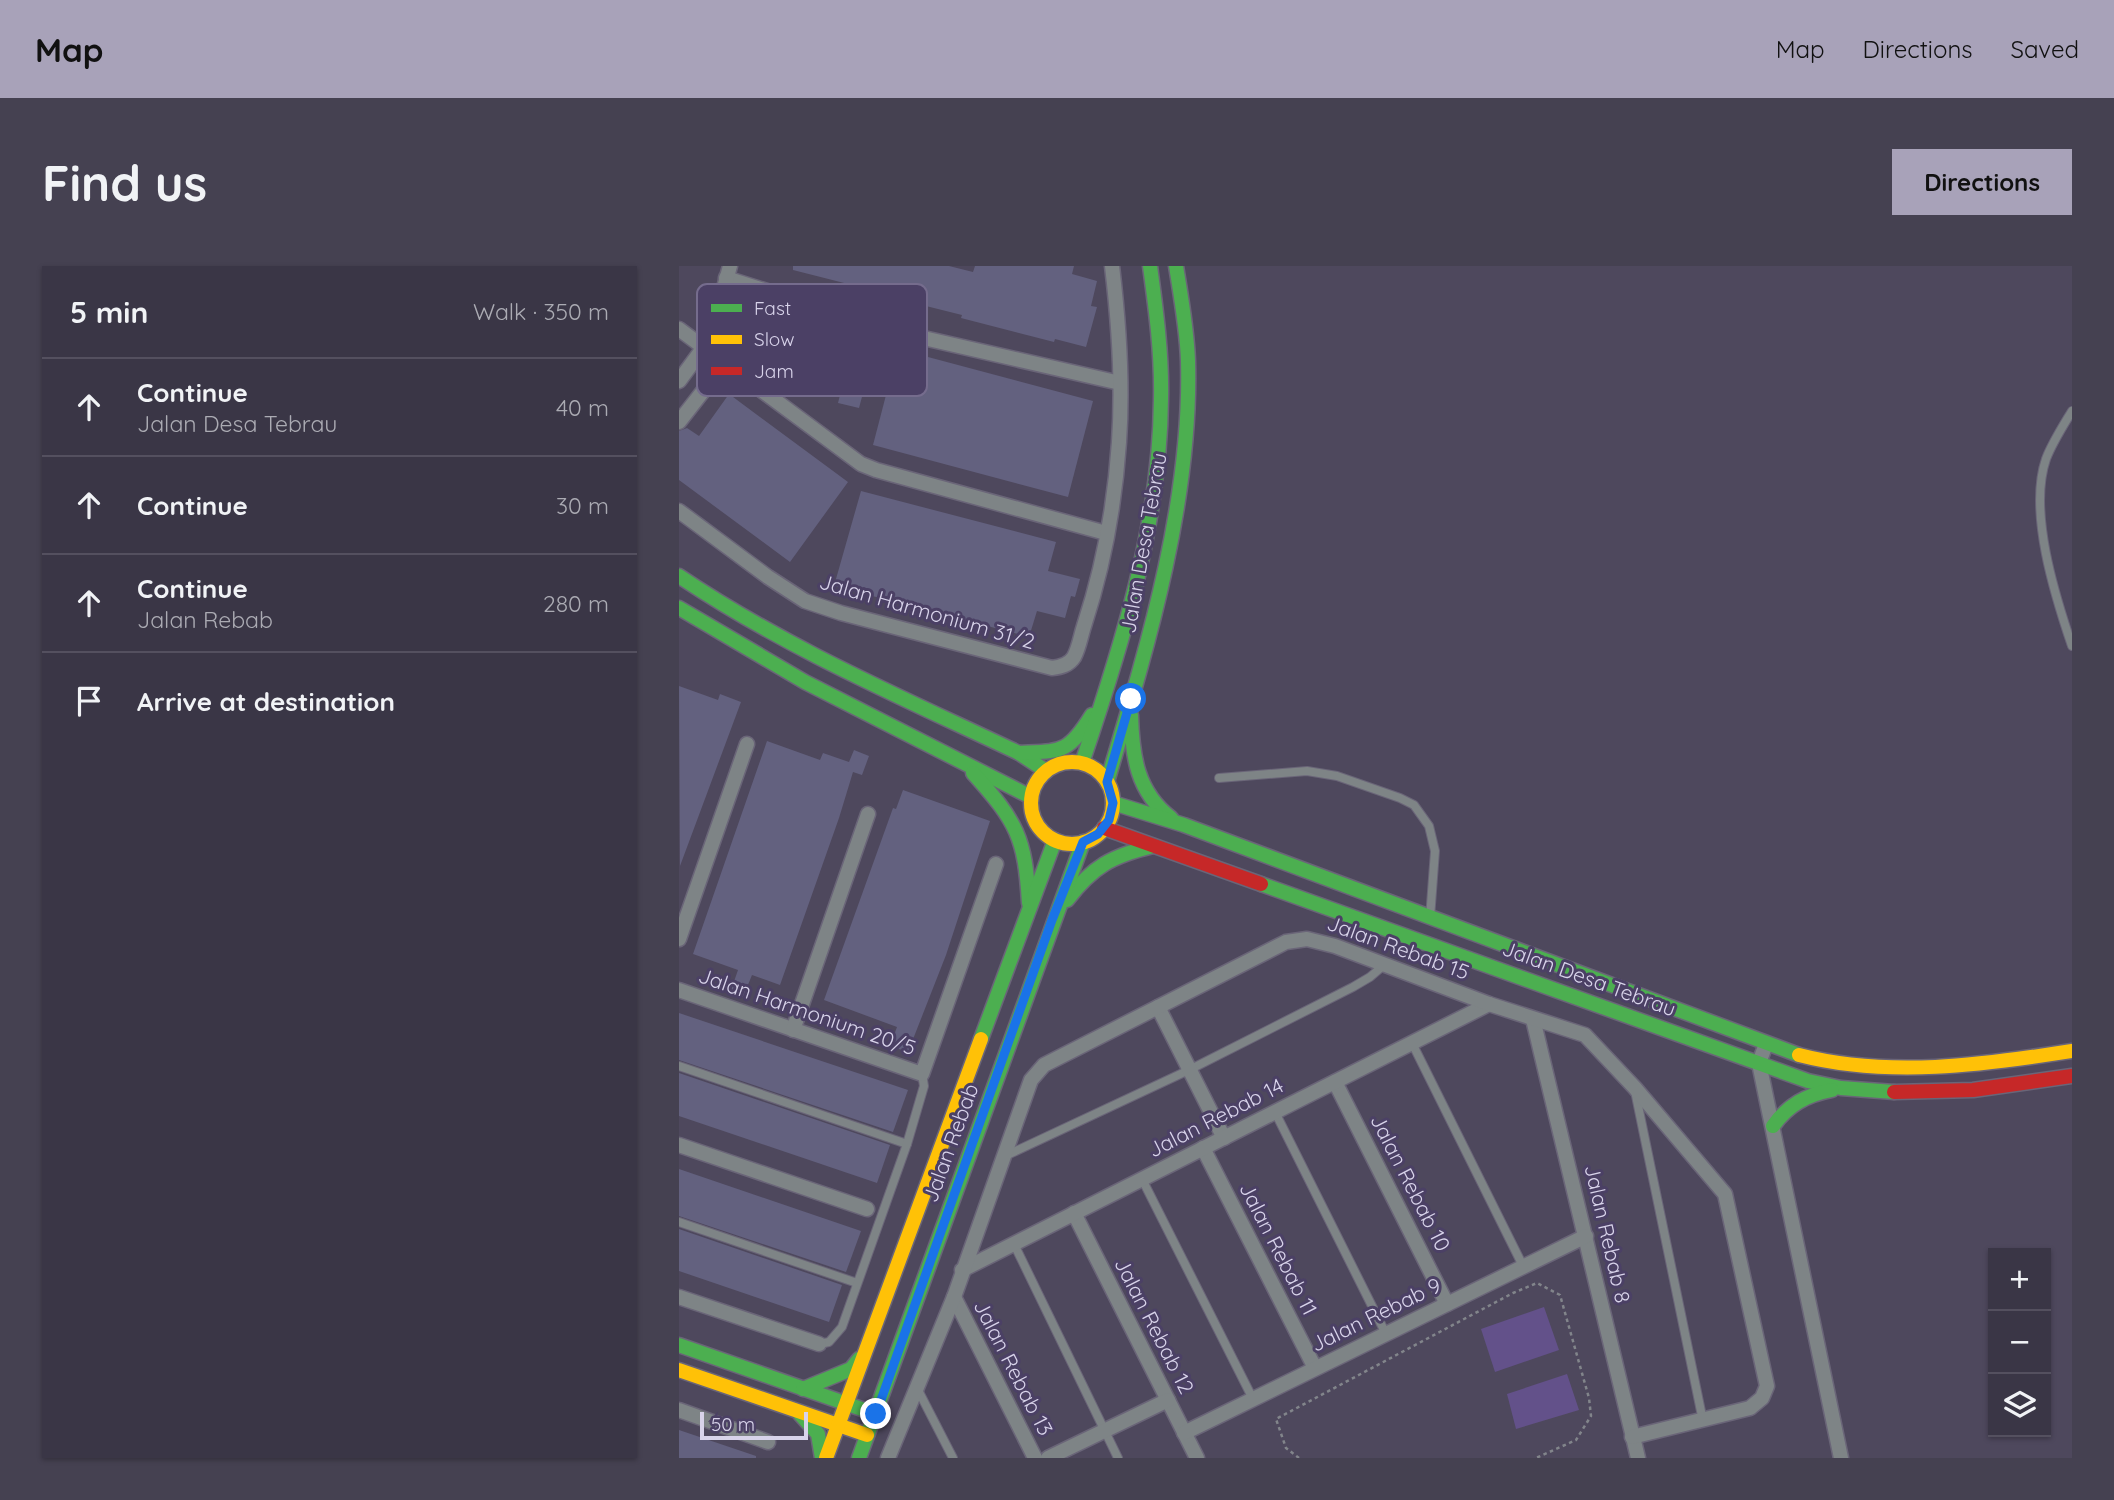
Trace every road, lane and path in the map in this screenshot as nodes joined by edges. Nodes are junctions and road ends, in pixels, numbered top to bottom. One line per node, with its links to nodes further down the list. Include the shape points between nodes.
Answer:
1 (1112, 266): 11 (street)
2 (1150, 266): 21 (main road, Jalan Desa Tebrau, via 1160,351 1157,469 1142,561)
3 (1176, 266): 22 (main road, Jalan Desa Tebrau, via 1188,375 1181,483 1151,633)
4 (728, 272): 5 (street)
5 (762, 284)
6 (679, 329): 8 (street)
7 (927, 339): 11 (street)
8 (697, 342)
9 (697, 359): 10 (street)
10 (679, 381)
11 (1120, 383): 17 (street, via 1119,442)
12 (700, 396): 15 (street)
13 (770, 396): 17 (street, via 861,464)
14 (2072, 411): 20 (lane, via 2046,460 2040,499 2052,581)
15 (680, 422)
16 (679, 511): 17 (street, Jalan Harmonium 31/2, via 805,601 1052,668 1065,666 1074,657 1092,602)
17 (1106, 533)
18 (679, 576): 24 (main road, via 762,629)
19 (679, 608): 26 (main road, via 805,682)
20 (2072, 646)
21 (1110, 681): 24 (main road, via 1073,742 1049,753); 25 (main road, Jalan Desa Tebrau)
22 (1131, 699): 29 (main road, Jalan Desa Tebrau); 33 (main road, via 1131,742 1143,789 1157,808)
23 (747, 744): 42 (street)
24 (1019, 753): 27 (main road)
25 (1082, 764): 27 (main road, via 1063,763); 29 (main road)
26 (967, 766): 30 (main road); 39 (main road, via 1007,810 1021,836 1028,866)
27 (1046, 771): 30 (main road)
28 (1219, 778): 40 (lane, via 1307,771 1337,776 1414,805 1429,827 1435,851)
29 (1107, 782): 31 (main road)
30 (1031, 797): 35 (main road, via 1036,823)
31 (1113, 803): 33 (main road, Jalan Desa Tebrau); 34 (main road)
32 (869, 814): 48 (street)
33 (1184, 825): 40 (main road, Jalan Desa Tebrau)
34 (1104, 828): 36 (main road); 37 (main road, Jalan Desa Tebrau)
35 (1055, 841): 36 (main road); 39 (main road)
36 (1083, 842): 41 (main road, Jalan Rebab)
37 (1154, 846): 41 (main road, via 1099,864 1079,882); 52 (main road, Jalan Desa Tebrau)
38 (996, 864): 55 (street)
39 (1029, 908): 82 (main road)
40 (1430, 918): 50 (main road, Jalan Desa Tebrau)
41 (1052, 920): 92 (main road, Jalan Rebab)
42 (679, 939)
43 (1386, 963): 45 (street, Jalan Rebab 15); 46 (street, Jalan Rebab 15, via 1307,939 1286,942); 54 (lane, via 1361,982)
44 (679, 990): 48 (street, Jalan Harmonium 20/5)
45 (1489, 1004): 47 (street, Jalan Rebab 15); 49 (street, Jalan Rebab 14)
46 (1158, 1007): 54 (street); 66 (street, Jalan Rebab 15, via 1044,1065 1031,1080)
47 (1534, 1019): 58 (street, Jalan Rebab 15, via 1585,1035); 71 (street, Jalan Rebab 8)
48 (793, 1030): 55 (street, Jalan Harmonium 20/5)
49 (1412, 1043): 57 (street, Jalan Rebab 14); 73 (lane)
50 (1766, 1044): 51 (main road, Jalan Desa Tebrau, via 1839,1063 1889,1066 1964,1066); 52 (street)
51 (2072, 1051)
52 (1759, 1063): 59 (main road, Jalan Desa Tebrau); 61 (street)
53 (679, 1066): 64 (lane)
54 (1189, 1070): 62 (street); 66 (lane)
55 (922, 1074): 64 (lane, via 924,1086)
56 (2072, 1076): 59 (main road, Jalan Desa Tebrau, via 1969,1091)
57 (1335, 1082): 60 (street, Jalan Rebab 14); 78 (street, Jalan Rebab 10)
58 (1635, 1088): 93 (lane); 93 (street, Jalan Rebab 15, via 1725,1194 1764,1373 1762,1398 1750,1408)
59 (1837, 1089): 61 (main road, via 1793,1102)
60 (1275, 1112): 62 (street, Jalan Rebab 14); 79 (lane)
61 (1773, 1126): 111 (street)
62 (1224, 1138): 65 (street, Jalan Rebab 14)
63 (679, 1144): 68 (street)
64 (907, 1144): 75 (lane)
65 (1203, 1148): 67 (street, Jalan Rebab 14); 83 (street, Jalan Rebab 11)
66 (1003, 1157): 74 (street, Jalan Rebab 15)
67 (1142, 1179): 69 (street, Jalan Rebab 14); 87 (lane)
68 (867, 1209)
69 (1074, 1213): 72 (street, Jalan Rebab 14); 88 (street, Jalan Rebab 12)
70 (679, 1222): 75 (lane)
71 (1586, 1236): 73 (street, Jalan Rebab 9); 98 (street, Jalan Rebab 8)
72 (1014, 1244): 74 (street, Jalan Rebab 14); 95 (lane)
73 (1523, 1266): 78 (street, Jalan Rebab 9)
74 (962, 1270): 77 (street, Jalan Rebab 15)
75 (857, 1283): 80 (lane, via 842,1327 829,1342)
76 (679, 1297): 80 (street)
77 (954, 1297): 85 (street, Jalan Rebab 15); 104 (street, Jalan Rebab 13)
78 (1447, 1304): 79 (street, Jalan Rebab 9)
79 (1386, 1334): 83 (street, Jalan Rebab 9)
80 (819, 1344)
81 (679, 1345): 86 (main road)
82 (863, 1353): 86 (main road, via 851,1369); 89 (main road)
83 (1315, 1368): 87 (street, Jalan Rebab 9)
84 (679, 1370): 91 (main road)
85 (917, 1388): 102 (street, Jalan Rebab 15); 103 (lane)
86 (803, 1389): 89 (main road)
87 (1253, 1399): 96 (street, Jalan Rebab 9)
88 (1168, 1400): 95 (street); 96 (street, Jalan Rebab 12)
89 (845, 1404): 92 (main road); 94 (main road)
90 (679, 1410): 99 (street)
91 (799, 1411): 94 (main road); 100 (main road, via 818,1434)
92 (876, 1414): 97 (main road, Jalan Rebab)
93 (1703, 1421): 98 (street, Jalan Rebab 15)
94 (837, 1425): 97 (main road); 100 (main road)
95 (1105, 1431): 105 (street); 106 (lane)
96 (1184, 1433): 107 (street, Jalan Rebab 12)
97 (867, 1435): 101 (main road, Jalan Rebab)
98 (1632, 1437): 110 (street, Jalan Rebab 8)
99 (768, 1442)
100 (824, 1458)
101 (859, 1458)
102 (888, 1458)
103 (953, 1458)
104 (1035, 1458)
105 (1048, 1458)
106 (1118, 1458)
107 (1197, 1458)
108 (1299, 1458): 109 (path, via 1286,1447 1276,1419 1538,1283 1560,1295 1591,1416 1576,1440)
109 (1536, 1458)
110 (1638, 1458)
111 (1841, 1458)

